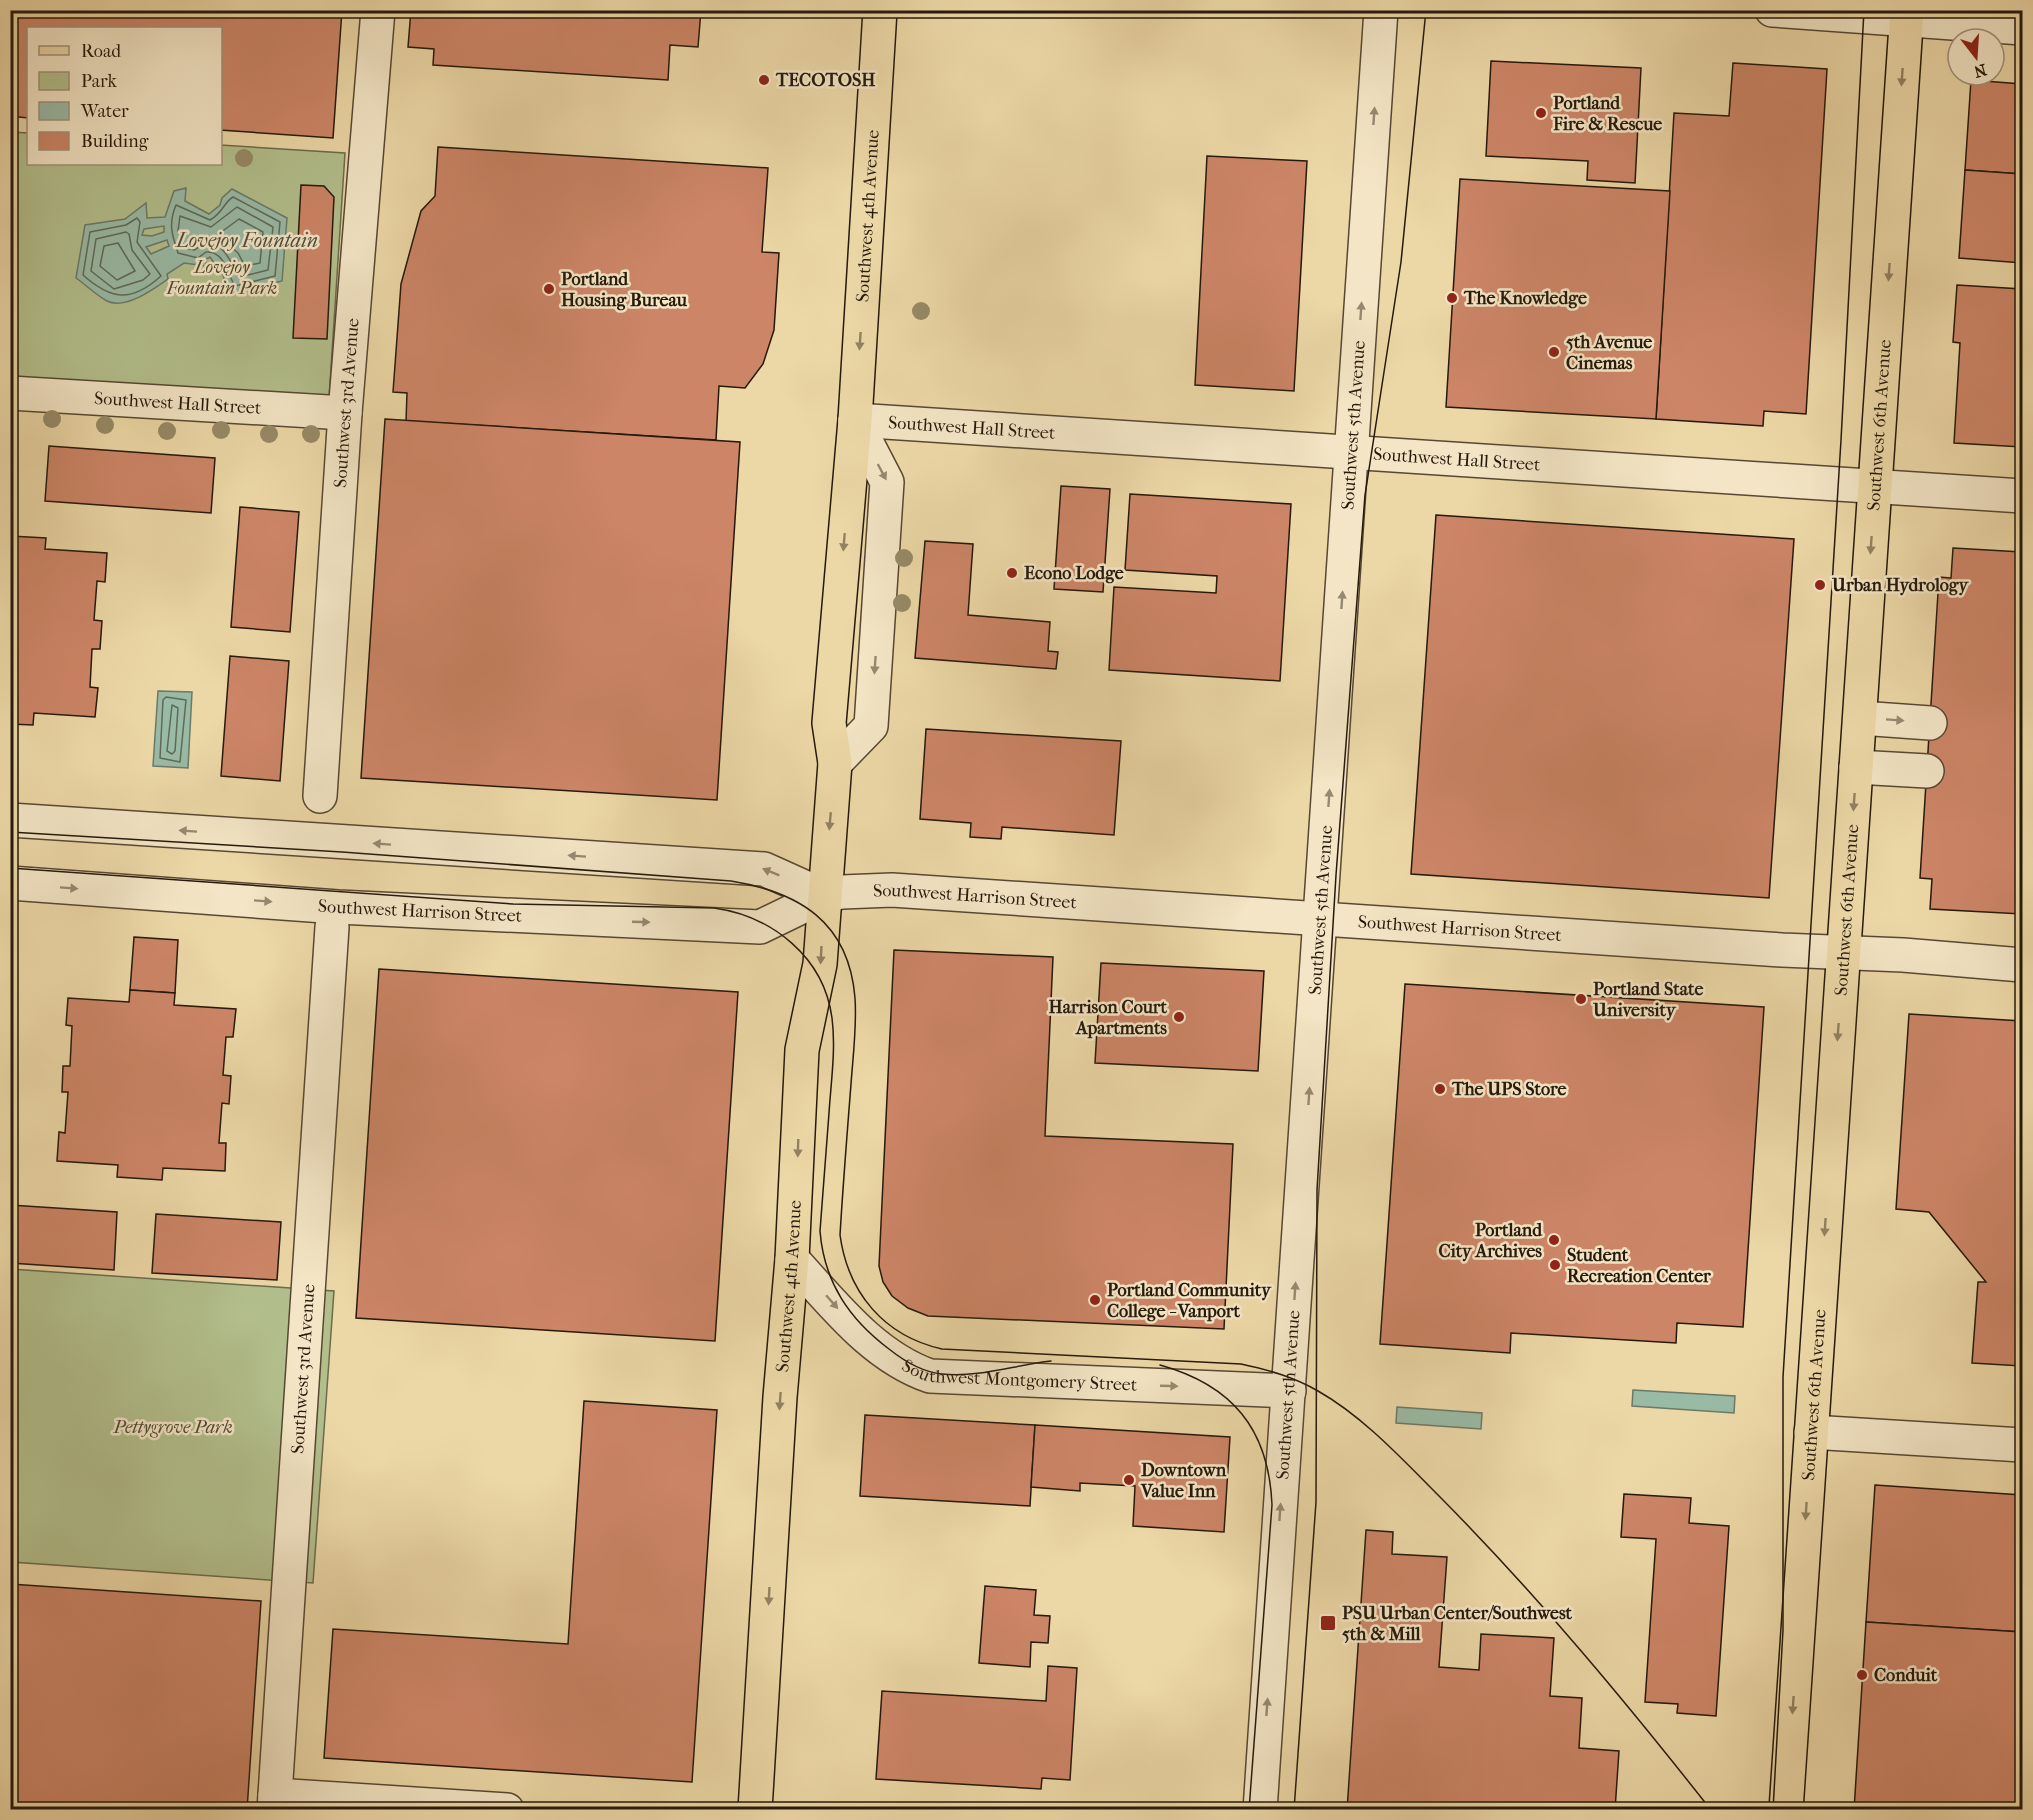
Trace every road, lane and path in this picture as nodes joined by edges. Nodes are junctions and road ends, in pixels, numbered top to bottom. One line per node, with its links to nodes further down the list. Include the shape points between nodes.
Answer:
1 (378, 10): 8 (street, Southwest 3rd Avenue)
2 (880, 10): 9 (main road, Southwest 4th Avenue, one-way to 9)
3 (1381, 10): 10 (street, Southwest 5th Avenue, one-way to 3)
4 (1772, 10): 5 (street)
5 (1907, 15): 6 (street); 11 (main road, Southwest 6th Avenue, one-way to 11)
6 (2022, 28)
7 (10, 393): 8 (street, Southwest Hall Street)
8 (345, 413): 17 (street, Southwest 3rd Avenue)
9 (855, 420): 10 (street, Southwest Hall Street); 20 (main road, Southwest 4th Avenue, one-way to 20, via 829,723 835,763)
10 (1352, 453): 11 (street, Southwest Hall Street); 21 (street, Southwest 5th Avenue, one-way to 10)
11 (1875, 486): 12 (street, Southwest Hall Street); 13 (main road, Southwest 6th Avenue, one-way to 13)
12 (2022, 496)
13 (1860, 717): 14 (street, one-way to 14); 15 (main road, Southwest 6th Avenue)
14 (1930, 723)
15 (1856, 767): 16 (street); 23 (main road, Southwest 6th Avenue, one-way to 23)
16 (1927, 771)
17 (320, 796)
18 (10, 820): 20 (street, one-way to 18, via 764,869)
19 (10, 884): 20 (street, Southwest Harrison Street, one-way to 20, via 338,907 760,927)
20 (824, 896): 21 (street, Southwest Harrison Street, via 892,890); 25 (main road, Southwest 4th Avenue, one-way to 25, via 819,970 802,1050)
21 (1320, 920): 23 (street, Southwest Harrison Street); 26 (street, Southwest 5th Avenue, one-way to 21)
22 (332, 927): 29 (street, Southwest 3rd Avenue)
23 (1844, 953): 24 (street, Southwest Harrison Street); 27 (main road, Southwest 6th Avenue, one-way to 27)
24 (2022, 961)
25 (792, 1259): 26 (street, Southwest Montgomery Street, one-way to 26, via 862,1334 910,1368 930,1376); 31 (main road, Southwest 4th Avenue, one-way to 31)
26 (1289, 1391): 32 (street, Southwest 5th Avenue, one-way to 26)
27 (1811, 1432): 28 (street); 33 (main road, Southwest 6th Avenue, one-way to 33)
28 (2022, 1445)
29 (274, 1802): 30 (street)
30 (507, 1809)
31 (755, 1809)
32 (1260, 1809)
33 (1786, 1809)

